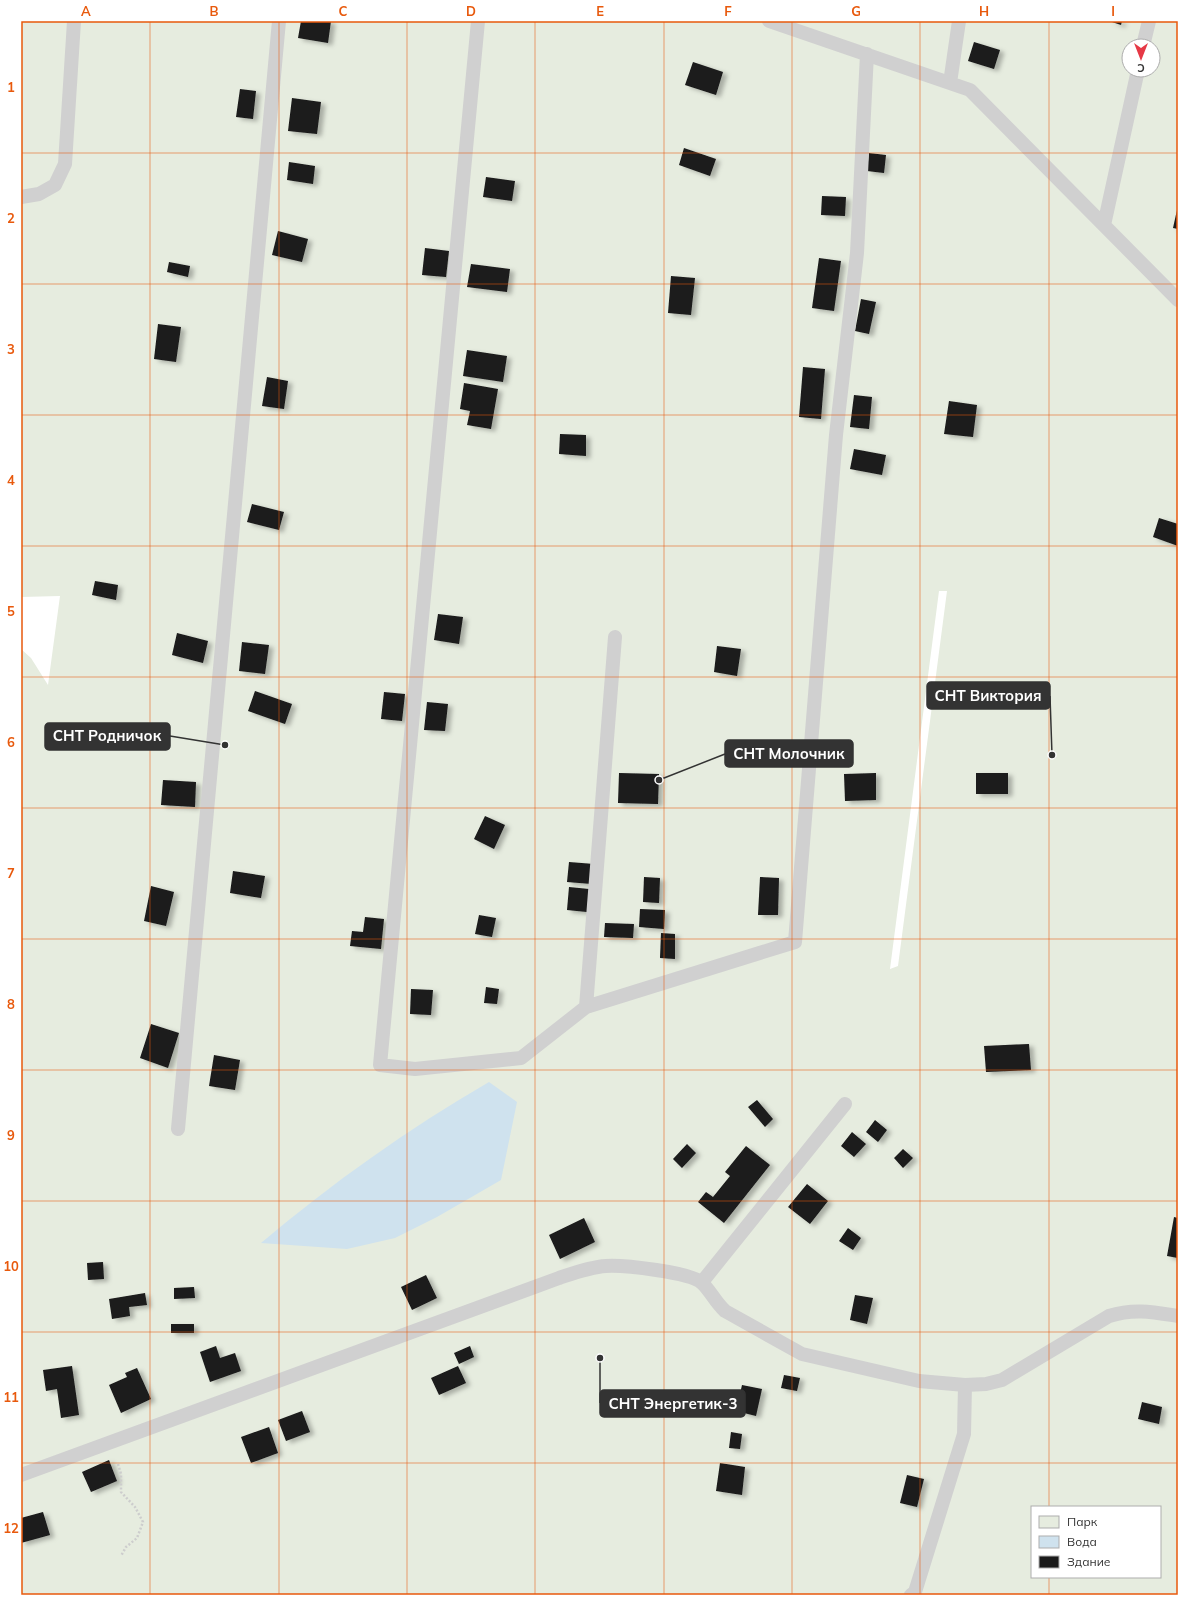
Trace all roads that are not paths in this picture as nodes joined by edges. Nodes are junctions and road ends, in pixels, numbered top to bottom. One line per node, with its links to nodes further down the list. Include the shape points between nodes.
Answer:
1 (74, 21): 11 (lane, via 65,164 55,185 39,194)
2 (279, 21): 17 (lane)
3 (478, 21): 15 (lane, via 380,1064 415,1069 521,1058)
4 (769, 21): 8 (lane)
5 (959, 21): 10 (lane)
6 (1149, 21): 7 (lane)
7 (1145, 38)
8 (867, 54): 10 (lane); 15 (lane, via 857,253 836,435 795,942)
9 (1136, 78): 12 (lane)
10 (950, 82): 12 (lane, via 970,90)
11 (21, 197)
12 (1104, 225): 13 (lane)
13 (1178, 300)
14 (615, 637): 15 (lane)
15 (586, 1006)
16 (845, 1104): 18 (lane)
17 (178, 1129)
18 (702, 1282): 20 (lane, via 716,1303 725,1311 802,1354 919,1381); 21 (lane, via 685,1275 632,1267 605,1266 586,1269)
19 (1178, 1316): 20 (lane, via 1147,1311 1126,1311 1109,1316 1002,1380)
20 (966, 1385): 22 (lane, via 964,1434)
21 (21, 1475)
22 (912, 1595)

